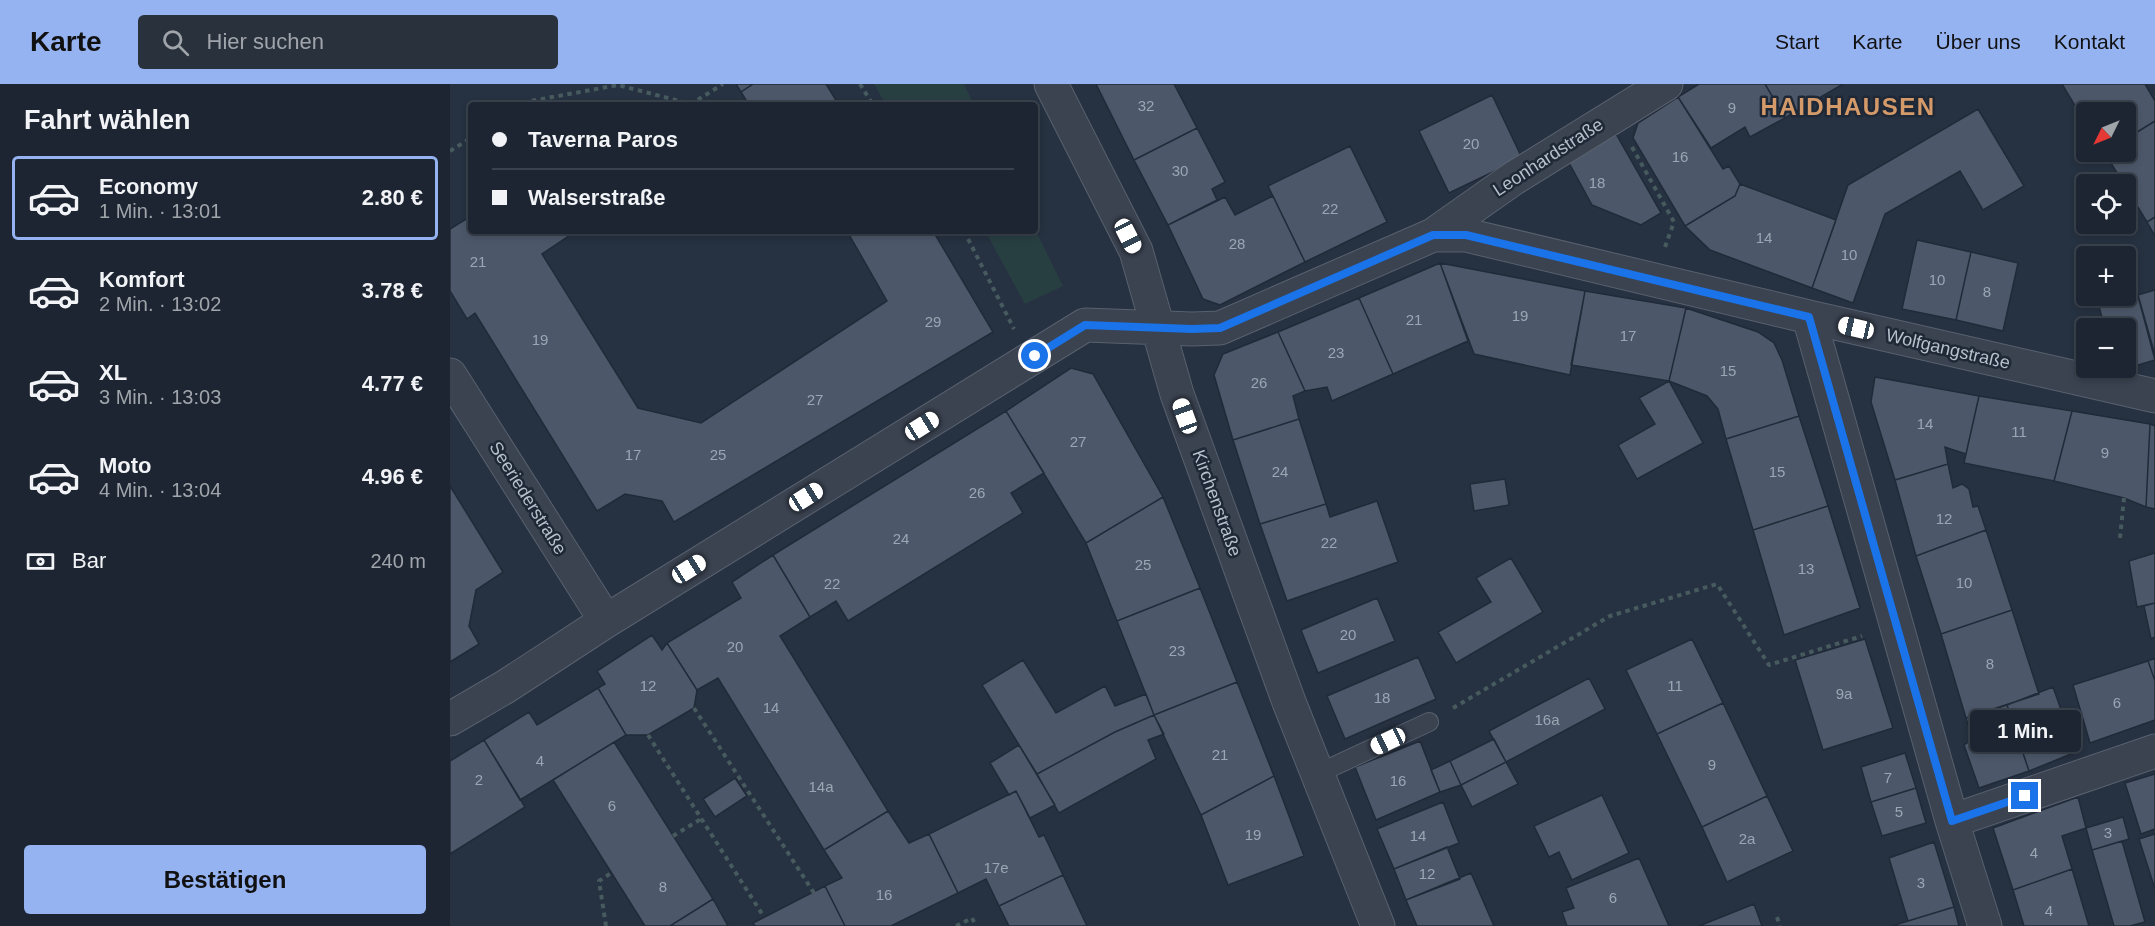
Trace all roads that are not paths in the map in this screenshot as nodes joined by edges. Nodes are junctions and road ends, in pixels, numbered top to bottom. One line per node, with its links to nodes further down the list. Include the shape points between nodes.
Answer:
1 (1051, 84): 5 (street, Kirchenstraße, via 1136,251)
2 (1666, 84): 3 (street, Leonhardstraße, via 1514,178)
3 (1433, 235): 4 (street, Wolfgangstraße, via 1466,235); 5 (street, Wolfgangstraße, via 1220,328)
4 (1809, 317): 7 (street, Wolfgangstraße); 13 (street)
5 (1157, 327): 8 (street, via 1085,325); 12 (street, Kirchenstraße, via 1177,394)
6 (450, 375): 8 (street, Seeriederstraße)
7 (2155, 396)
8 (606, 621): 9 (street)
9 (450, 719)
10 (1429, 722): 12 (lane)
11 (2155, 751): 13 (street)
12 (1317, 774): 14 (street, Kirchenstraße)
13 (1952, 821): 15 (street)
14 (1378, 926)
15 (1985, 926)

